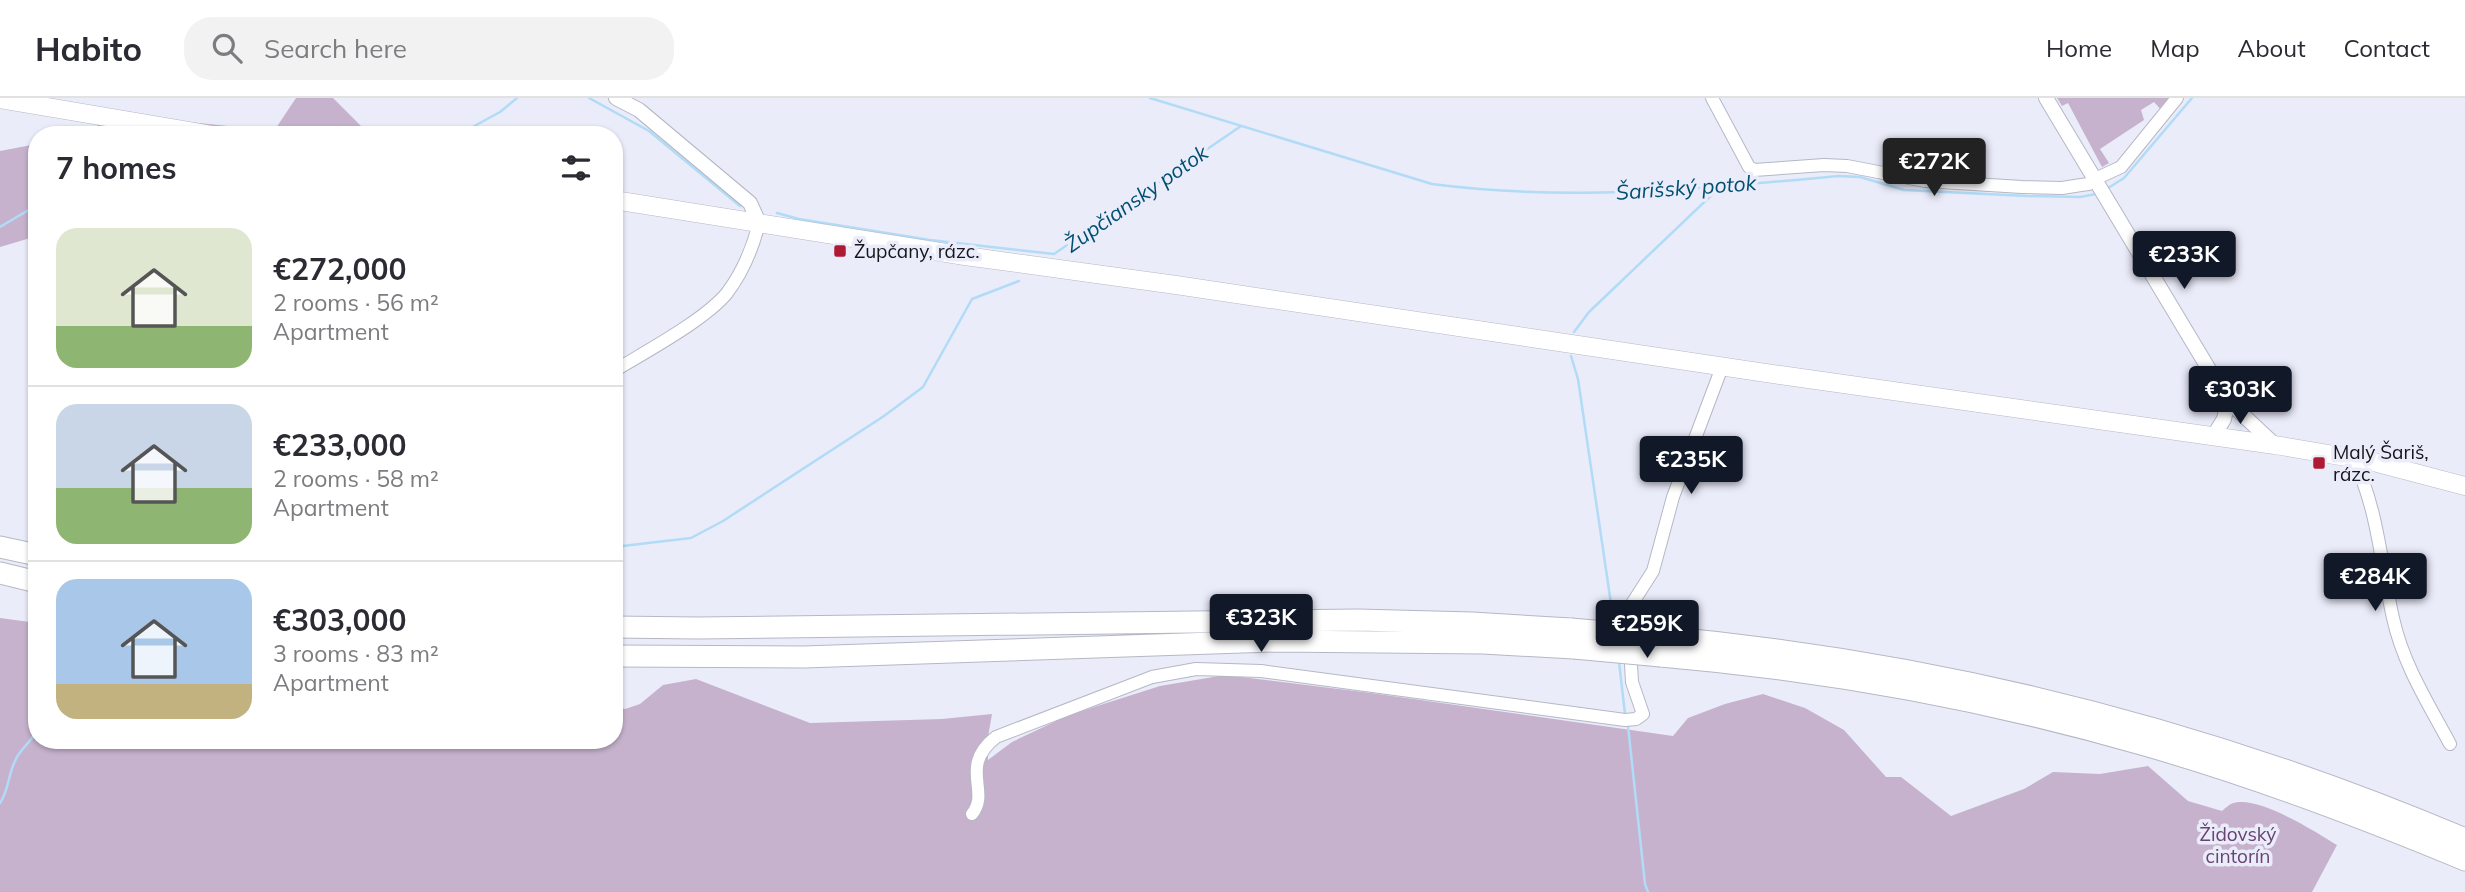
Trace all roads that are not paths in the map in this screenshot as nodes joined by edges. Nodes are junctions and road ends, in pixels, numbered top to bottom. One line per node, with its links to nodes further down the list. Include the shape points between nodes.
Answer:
1 (616, 98): 6 (street)
2 (1712, 98): 8 (street, via 1754,170 1824,165 1925,181 2035,187)
3 (2046, 98): 8 (street)
4 (2177, 98): 8 (street, via 2129,159)
5 (0, 99): 7 (main road)
6 (635, 104): 10 (street, via 750,203)
7 (159, 126)
8 (2097, 182): 13 (street)
9 (623, 201): 10 (main road)
10 (759, 223): 11 (street, via 755,240 726,294 704,314); 12 (main road)
11 (623, 365)
12 (1722, 366): 14 (main road); 27 (street, via 1673,497 1653,571 1628,610 1632,682 1643,714 1636,719 1261,671 1174,672 1109,692 996,737 978,761 978,803)
13 (2228, 401): 14 (street); 15 (street)
14 (2213, 437): 15 (main road)
15 (2275, 446): 16 (main road)
16 (2353, 458): 17 (main road); 26 (street, via 2375,521 2406,664)
17 (2465, 486)
18 (0, 547): 19 (highway)
19 (28, 553)
20 (0, 573): 21 (highway)
21 (28, 580)
22 (623, 627): 23 (highway, via 1358,620)
23 (1572, 639): 24 (highway, bridge); 25 (highway, via 1274,641 804,657)
24 (1662, 646): 28 (highway, via 1723,643 1868,664 2070,706 2322,783); 29 (highway, via 2067,724 2215,766)
25 (623, 656)
26 (2450, 744)
27 (972, 814)
28 (2465, 839)
29 (2465, 860)

